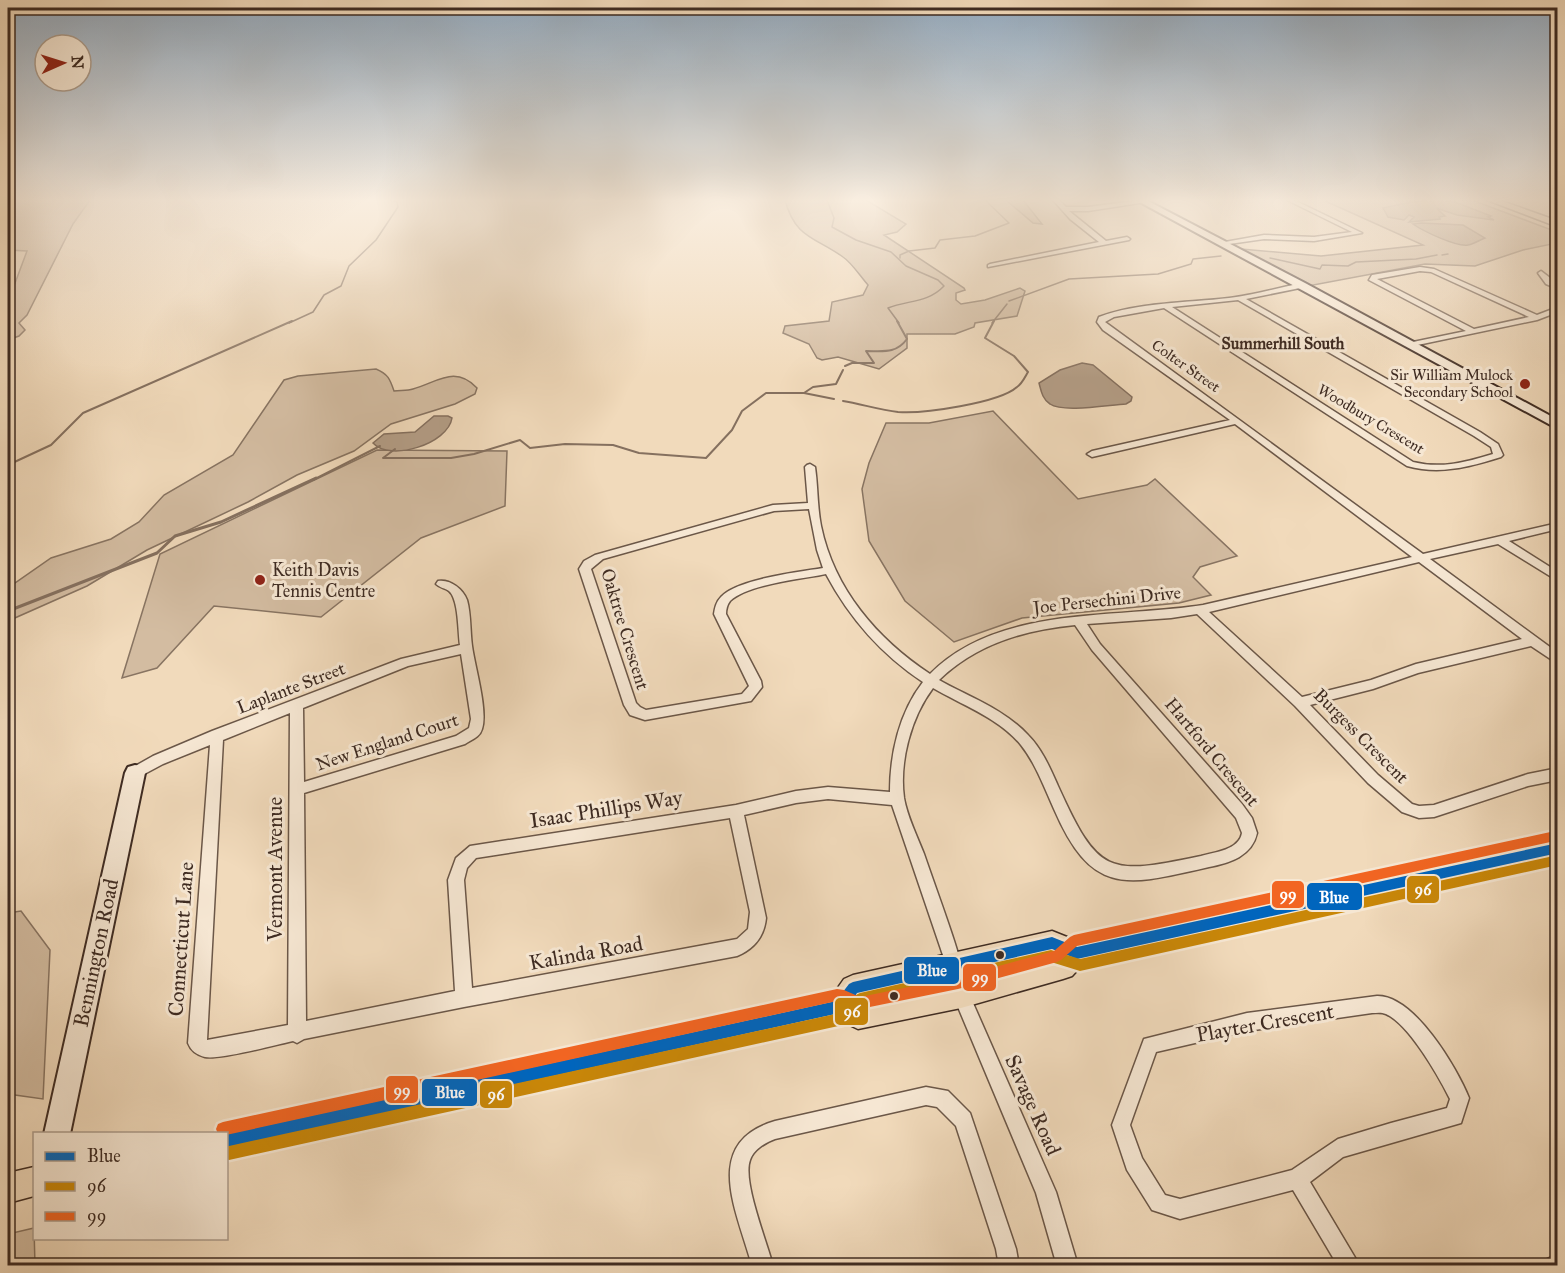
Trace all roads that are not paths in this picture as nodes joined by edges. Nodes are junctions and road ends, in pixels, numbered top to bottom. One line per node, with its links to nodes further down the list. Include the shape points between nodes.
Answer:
1 (1024, 259): 3 (street)
2 (1253, 259): 5 (street)
3 (990, 266)
4 (1541, 273): 6 (street)
5 (1302, 285): 7 (street, Colter Street); 12 (street)
6 (1557, 287)
7 (1241, 299): 8 (street, Colter Street); 8 (street, Woodbury Crescent, via 1477,434 1495,446 1498,454 1469,464 1433,469 1410,464)
8 (1165, 306): 13 (street, Colter Street, via 1112,315 1101,322)
9 (1557, 309): 10 (street)
10 (1537, 318): 11 (street); 11 (street, via 1432,270 1374,276 1373,280)
11 (1474, 332): 12 (street)
12 (1411, 345): 14 (street)
13 (1237, 421): 15 (street); 20 (street, Colter Street)
14 (1557, 426)
15 (1092, 454)
16 (810, 467): 17 (street)
17 (815, 506): 21 (street); 21 (street, Oaktree Crescent, via 761,511 599,557 588,564 585,569 630,705 645,715 746,698 756,687 755,681 720,614 724,601 752,586)
18 (1557, 526): 19 (street, Joe Persechini Drive)
19 (1500, 540): 20 (street, Joe Persechini Drive); 22 (street)
20 (1420, 558): 24 (street, Joe Persechini Drive); 26 (street)
21 (830, 570): 29 (street, via 870,632)
22 (1557, 577)
23 (442, 584): 27 (street, New England Court, via 460,598)
24 (1200, 610): 25 (street, Joe Persechini Drive); 30 (street, Burgess Crescent)
25 (1078, 621): 29 (street, Joe Persechini Drive, via 1041,625 990,640 948,664); 29 (street, Hartford Crescent, via 1096,647 1238,810 1249,826 1249,836 1237,852 1137,874 1102,868 1073,834 1046,773 1025,740 998,718)
26 (1533, 641): 28 (street); 30 (street, via 1416,669)
27 (466, 648): 31 (street, Laplante Street, via 405,662); 35 (street, New England Court, via 478,718 475,731 460,740)
28 (1557, 660)
29 (931, 681): 36 (street, Joe Persechini Drive, via 912,711 904,734 896,778)
30 (1300, 703): 34 (street, Burgess Crescent, via 1373,779 1407,808 1419,812 1434,811)
31 (297, 705): 32 (street, Laplante Street); 35 (street, Vermont Avenue)
32 (217, 736): 33 (street, Laplante Street); 44 (street, Connecticut Lane, via 197,1043 203,1048 223,1048)
33 (135, 773): 45 (street, Bennington Road)
34 (1557, 774)
35 (296, 790): 44 (street, Vermont Avenue)
36 (897, 799): 37 (street, Isaac Phillips Way, via 828,793); 40 (street, Joe Persechini Drive)
37 (736, 811): 42 (street, Isaac Phillips Way, via 487,848 466,856 458,867 456,880); 42 (street, Kalinda Road, via 759,925 746,944)
38 (1557, 848): 39 (main road)
39 (1077, 953): 40 (main road, via 1052,943); 41 (main road, via 1063,967)
40 (954, 964): 41 (street, Savage Road); 43 (main road, via 853,988)
41 (961, 995): 43 (main road, via 858,1016); 52 (street, Savage Road, via 1046,1192)
42 (464, 998): 44 (street, Kalinda Road)
43 (840, 1007): 46 (main road)
44 (297, 1034)
45 (57, 1132)
46 (228, 1141)
47 (1297, 1179): 47 (street, Playter Crescent, via 1338,1149 1454,1116 1460,1098 1448,1074 1409,1021 1386,1005 1368,1005 1247,1022 1150,1045 1121,1125 1134,1163 1160,1203 1180,1209); 53 (street)
48 (33, 1182): 49 (main road)
49 (8, 1188)
50 (763, 1266): 51 (street, via 739,1167 744,1151 754,1139 762,1133 926,1096 941,1098 963,1120)
51 (1009, 1266)
52 (1068, 1266)
53 (1350, 1266)

